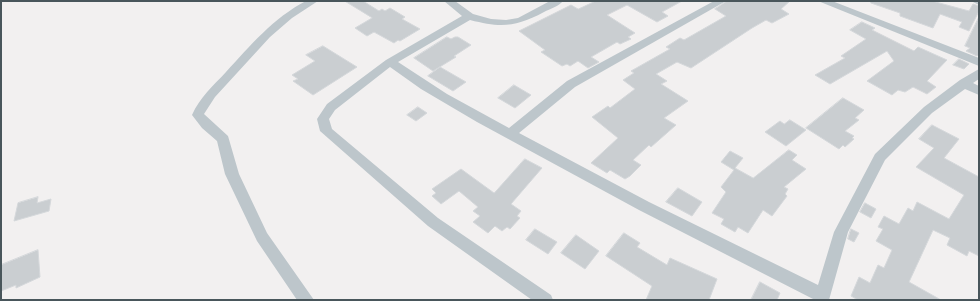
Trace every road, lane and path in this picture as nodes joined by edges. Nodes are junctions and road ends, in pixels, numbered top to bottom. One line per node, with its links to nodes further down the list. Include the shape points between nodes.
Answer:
1 (313, 1): 14 (street, via 297,9 269,31 203,101 198,115 223,139 232,174 262,237)
2 (449, 1): 6 (street)
3 (558, 1): 6 (street, via 521,20 506,23)
4 (721, 1): 12 (street, via 571,84)
5 (823, 1): 8 (street)
6 (469, 16): 7 (street)
7 (390, 62): 12 (street, via 406,74); 15 (street, via 331,108 323,118 326,131 433,222)
8 (979, 62)
9 (979, 73): 10 (street)
10 (964, 83): 11 (street); 13 (street, via 928,110 880,158 841,232)
11 (979, 91)
12 (510, 134): 13 (street, via 633,201)
13 (822, 298)
14 (306, 300)
15 (545, 300)

